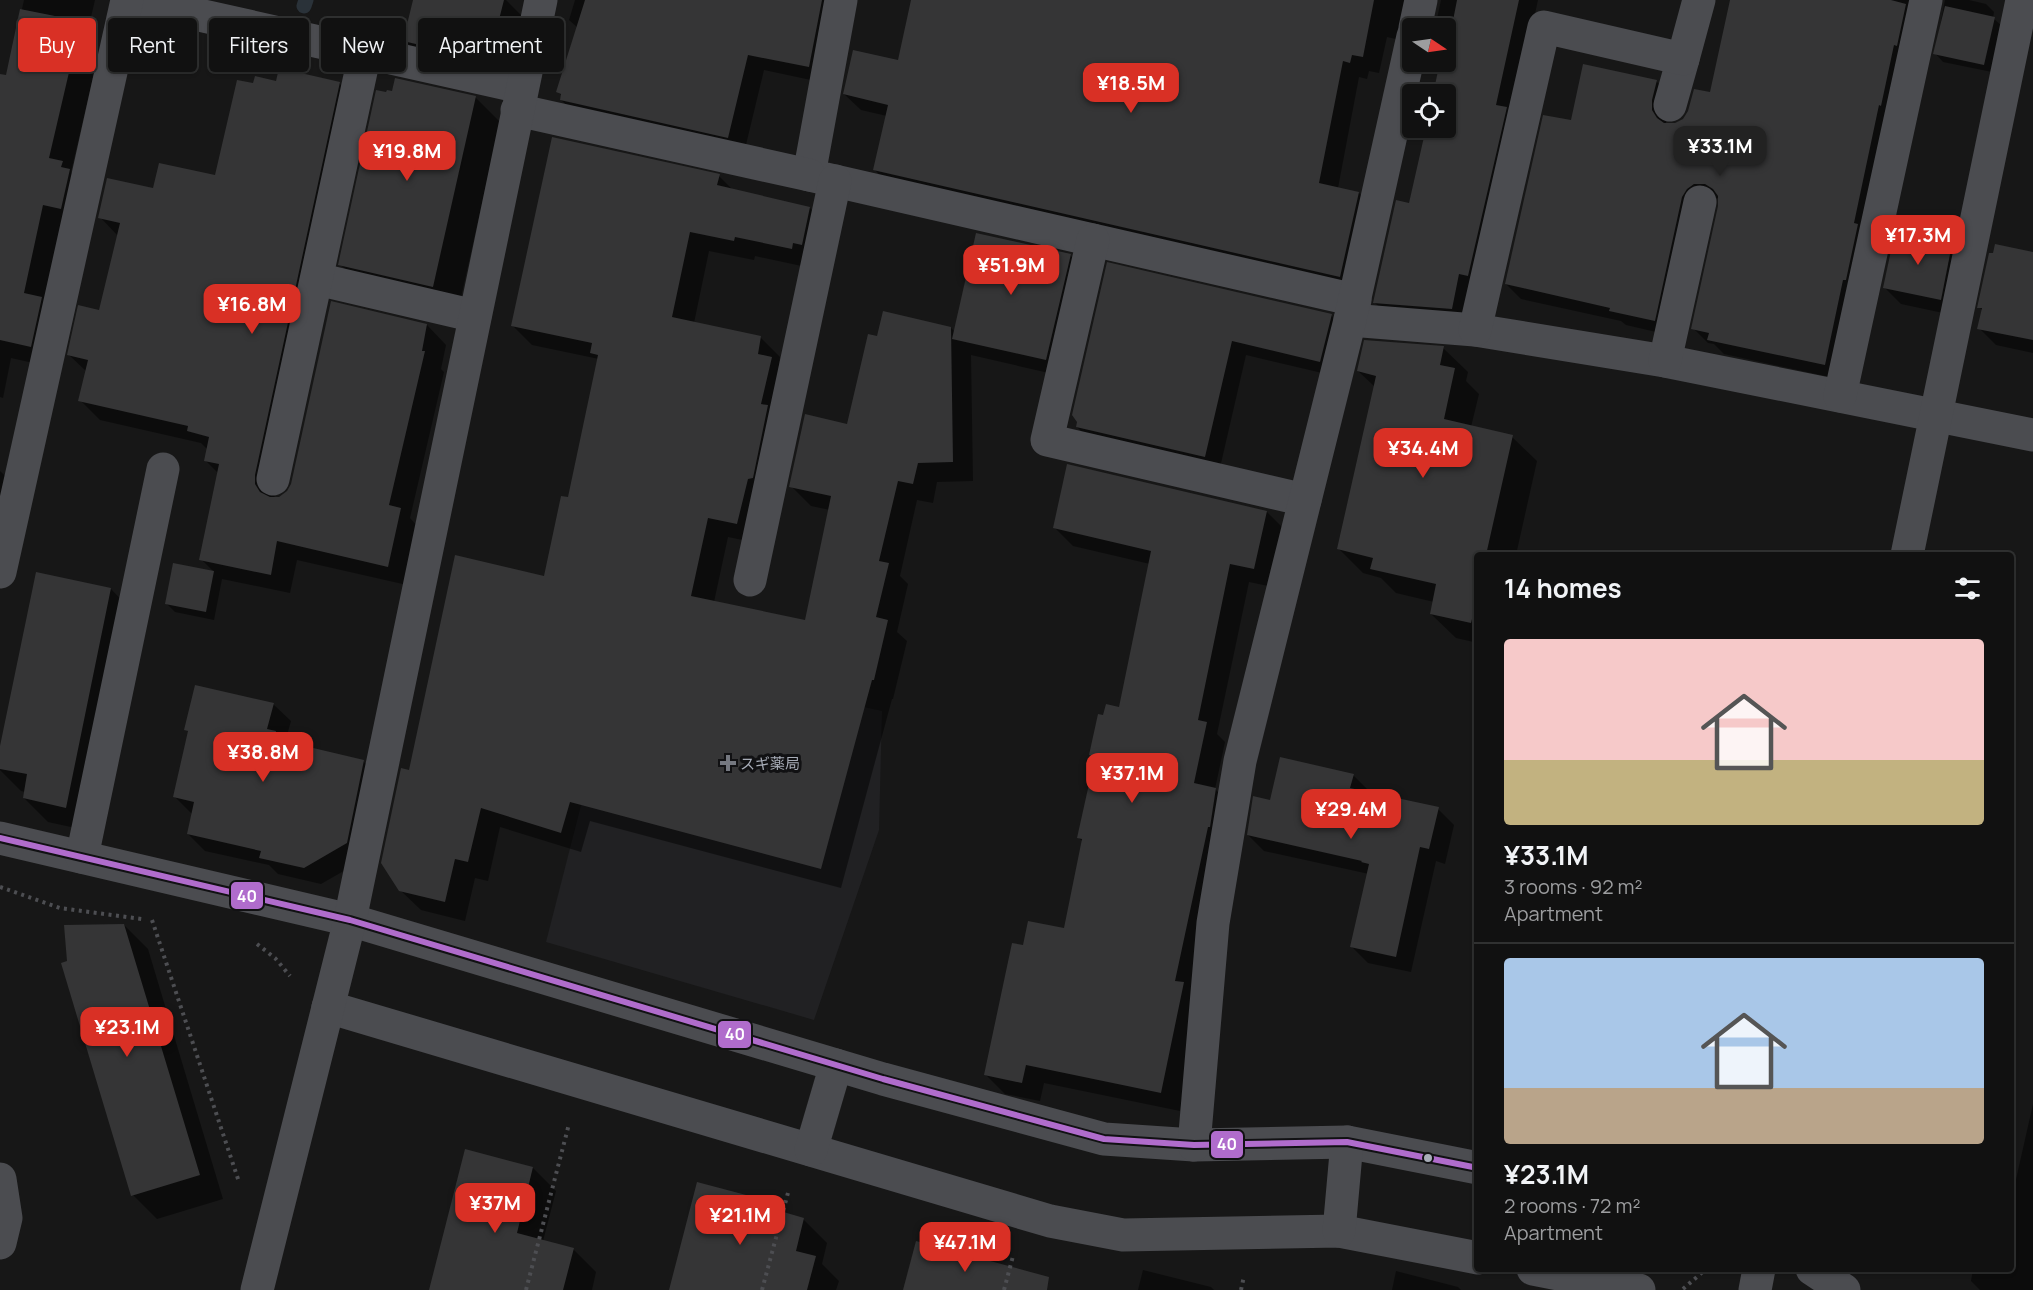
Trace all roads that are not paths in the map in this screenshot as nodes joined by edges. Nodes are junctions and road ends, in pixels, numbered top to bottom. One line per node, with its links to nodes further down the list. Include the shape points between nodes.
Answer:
1 (127, 0): 32 (street)
2 (132, 0): 10 (street)
3 (540, 0): 15 (street)
4 (841, 0): 17 (street)
5 (1421, 0): 9 (street)
6 (1699, 0): 11 (street)
7 (1926, 0): 25 (street)
8 (2022, 0): 26 (street)
9 (1417, 18)
10 (321, 43)
11 (1683, 59): 16 (street); 23 (street, via 1544,27)
12 (406, 65): 15 (street)
13 (362, 72): 20 (street)
14 (1405, 72): 21 (street)
15 (519, 99): 17 (street); 22 (street)
16 (1670, 105)
17 (822, 178): 19 (street); 33 (street)
18 (1700, 202): 24 (street)
19 (1093, 240): 21 (street); 30 (street, via 1047,440)
20 (316, 279): 22 (street); 29 (street)
21 (1352, 310): 23 (street); 30 (street)
22 (475, 316): 36 (street)
23 (1475, 330): 24 (street)
24 (1665, 361): 25 (street)
25 (1840, 396): 26 (street)
26 (1936, 414): 27 (street); 31 (street)
27 (2033, 435)
28 (163, 469): 35 (street)
29 (273, 479)
30 (1305, 500): 40 (street, via 1240,761 1213,923)
31 (1908, 552)
32 (0, 572)
33 (750, 580)
34 (0, 838): 35 (street)
35 (82, 857): 36 (street)
36 (350, 920): 37 (street); 38 (street)
37 (328, 1008): 41 (street); 50 (street)
38 (836, 1065): 40 (street, via 1104,1139); 41 (street)
39 (1347, 1142): 40 (street); 42 (street); 44 (street)
40 (1194, 1145)
41 (805, 1149): 44 (street, via 1050,1221 1123,1234)
42 (1474, 1166)
43 (0, 1179): 45 (street, via 6,1218)
44 (1340, 1231): 46 (street)
45 (0, 1243)
46 (1474, 1257)
47 (1548, 1272): 51 (street)
48 (1758, 1272): 52 (street)
49 (1817, 1272): 53 (street)
50 (257, 1290)
51 (1639, 1290)
52 (1755, 1290)
53 (1844, 1290)

